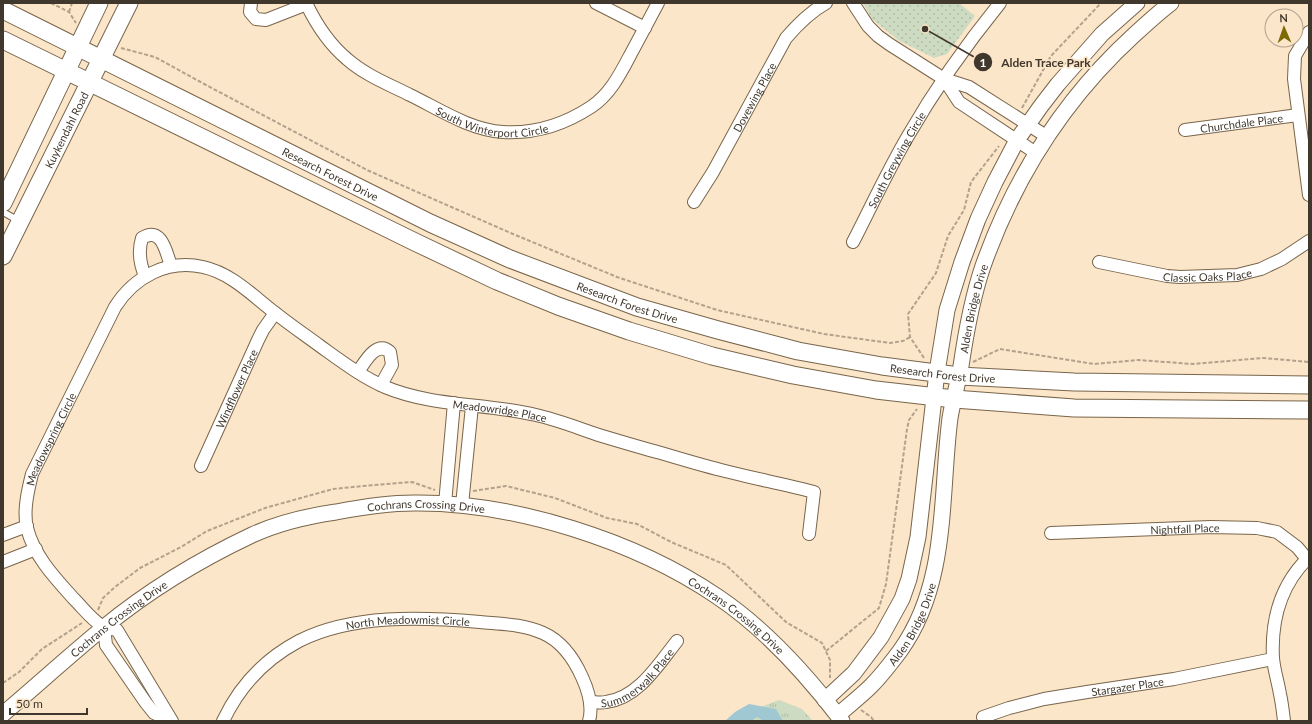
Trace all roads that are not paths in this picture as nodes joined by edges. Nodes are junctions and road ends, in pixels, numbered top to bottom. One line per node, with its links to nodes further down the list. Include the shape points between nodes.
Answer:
1 (99, 3): 16 (main road)
2 (129, 3): 17 (main road, Kuykendahl Road)
3 (251, 3): 4 (street, via 250,12 256,19 266,20)
4 (306, 3): 13 (street, South Winterport Circle, via 324,36 357,67 456,118 501,132 542,129 568,120 591,107 618,78)
5 (596, 3): 13 (street)
6 (658, 3): 13 (street, South Winterport Circle)
7 (826, 3): 29 (street, Dovewing Place, via 813,11 786,38)
8 (854, 3): 19 (street, via 878,36)
9 (1000, 3): 19 (street, South Greywing Circle)
10 (1137, 3): 22 (street, Alden Bridge Drive, via 1102,34 1058,84)
11 (1171, 3): 24 (street, Alden Bridge Drive, via 1116,51 1073,99)
12 (3, 10): 16 (main road, Research Forest Drive)
13 (645, 28)
14 (1309, 32): 21 (street, via 1295,56 1294,79)
15 (3, 40): 18 (main road)
16 (81, 42): 17 (main road, Research Forest Drive); 18 (main road)
17 (105, 52): 20 (main road, Kuykendahl Road); 39 (main road, Research Forest Drive, via 430,223 543,273 637,307 798,351 882,366)
18 (66, 70): 20 (main road); 28 (main road)
19 (944, 79): 22 (street, via 968,87); 25 (street, via 959,102); 32 (street, South Greywing Circle, via 907,137)
20 (90, 81): 31 (main road, Kuykendahl Road); 44 (main road, via 464,266 558,306 719,358 876,390)
21 (1298, 115): 23 (street, Churchdale Place); 27 (street)
22 (1028, 124): 24 (street); 25 (street, Alden Bridge Drive)
23 (1184, 130)
24 (1046, 136): 26 (street, Alden Bridge Drive)
25 (1017, 140): 26 (street); 39 (street, Alden Bridge Drive, via 978,219 962,262 948,310)
26 (1036, 153): 40 (street, Alden Bridge Drive, via 1005,213 983,267 970,313)
27 (1309, 195)
28 (3, 202)
29 (694, 202)
30 (3, 212): 31 (lane)
31 (20, 221): 34 (main road, Kuykendahl Road)
32 (853, 242)
33 (1309, 242): 35 (street, Classic Oaks Place, via 1261,269 1237,275 1167,276)
34 (3, 256)
35 (1099, 262)
36 (172, 266): 37 (street, Meadowspring Circle); 37 (street, via 160,239 148,234 142,238 140,246); 38 (street, Meadowridge Place, via 204,267 218,272 242,286)
37 (145, 276): 52 (street, Meadowspring Circle, via 122,296 115,307 32,474 27,499)
38 (275, 313): 41 (street, Meadowridge Place); 49 (street, Windflower Place, via 258,340)
39 (938, 367): 40 (main road, Research Forest Drive); 44 (street, Alden Bridge Drive)
40 (960, 369): 43 (main road, Research Forest Drive, via 1074,382); 45 (street, Alden Bridge Drive)
41 (358, 372): 42 (street, Meadowridge Place); 42 (street, via 374,350 387,349 392,365)
42 (382, 385): 46 (street, Meadowridge Place, via 401,393)
43 (1309, 385)
44 (934, 396): 45 (main road); 64 (street, Alden Bridge Drive, via 918,537 902,599 881,637 854,673)
45 (954, 399): 48 (main road, via 1074,408); 68 (street, Alden Bridge Drive, via 950,417 936,564 923,606 902,649)
46 (454, 403): 47 (street, Meadowridge Place); 50 (street)
47 (472, 406): 51 (street); 54 (street, Meadowridge Place, via 536,415 720,470 814,492)
48 (1309, 410)
49 (201, 466)
50 (445, 498): 51 (street, Cochrans Crossing Drive); 59 (street, Cochrans Crossing Drive, via 307,516 252,535 166,582)
51 (462, 498): 64 (street, Cochrans Crossing Drive, via 481,507 524,514 583,532 626,548 696,582 742,615 775,644)
52 (27, 526): 55 (street); 56 (street, Meadowspring Circle, via 30,540)
53 (1051, 533): 57 (street, Nightfall Place, via 1211,527 1257,528 1277,532)
54 (809, 534)
55 (3, 535)
56 (36, 550): 58 (street); 59 (street, Meadowspring Circle, via 49,570 90,616)
57 (1308, 558): 61 (street, via 1282,595 1274,623)
58 (3, 562)
59 (104, 627): 62 (street, Meadowspring Circle, via 117,630); 63 (street, via 106,645); 66 (street, Cochrans Crossing Drive)
60 (676, 641): 65 (street, Summerwalk Place, via 642,683 632,691 606,702)
61 (1273, 659): 67 (street, Stargazer Place, via 1174,679 1044,699); 72 (street)
62 (150, 685): 63 (lane); 69 (street, Meadowspring Circle)
63 (138, 691): 69 (street, via 154,713)
64 (825, 700): 68 (street, Cochrans Crossing Drive)
65 (590, 702): 70 (street, North Meadowmist Circle, via 584,681 573,659 544,633 513,625 476,622 382,620 344,625 315,634 287,648 248,681 236,696); 71 (street, North Meadowmist Circle)
66 (3, 714)
67 (983, 717)
68 (840, 718)
69 (171, 721)
70 (223, 721)
71 (589, 721)
72 (1284, 721)

